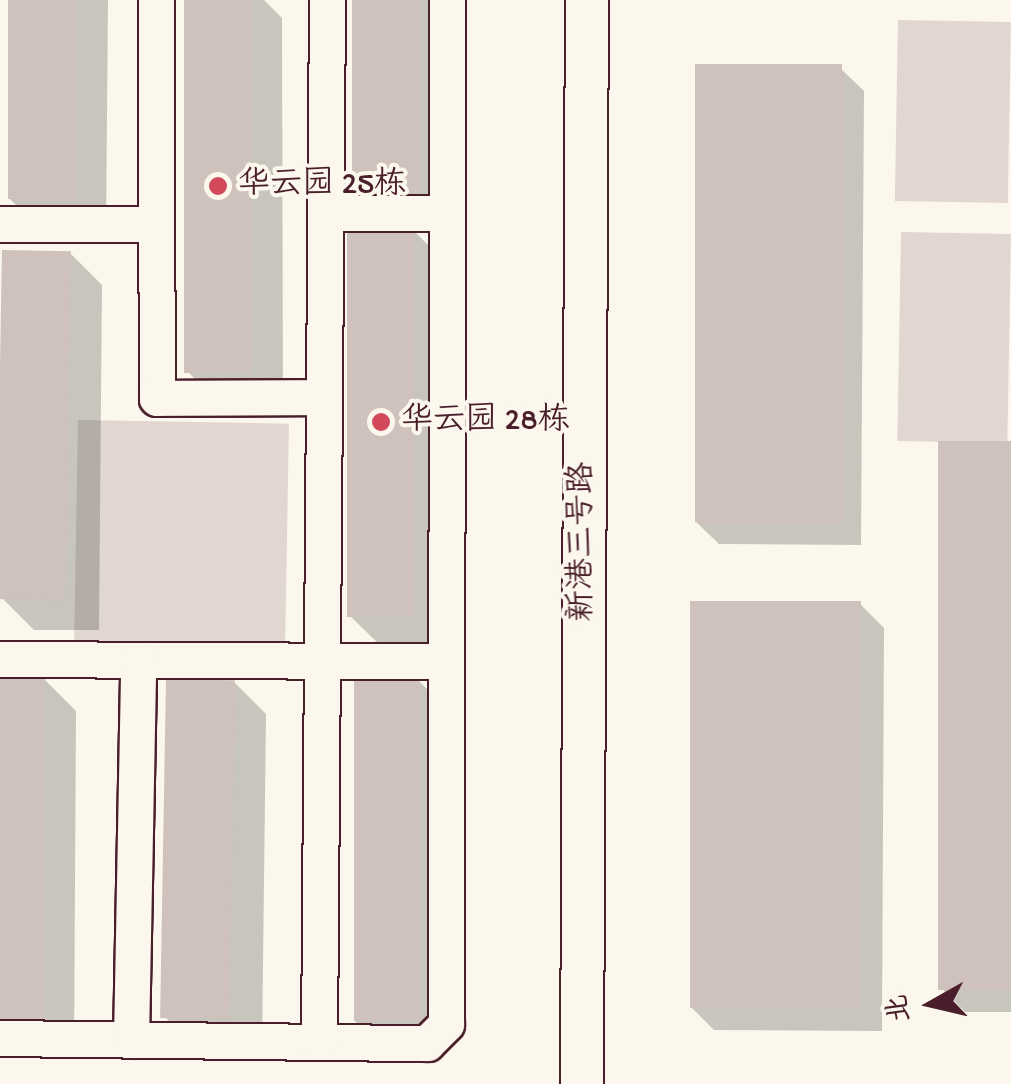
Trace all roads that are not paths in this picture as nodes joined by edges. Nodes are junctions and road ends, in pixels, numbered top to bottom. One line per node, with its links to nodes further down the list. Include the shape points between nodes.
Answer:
1 (156, 0): 9 (street)
2 (327, 0): 6 (street)
3 (447, 0): 7 (street)
4 (558, 0): 18 (main road, 新港三号路)
5 (587, 0): 19 (main road, 新港三号路)
6 (326, 213): 7 (street); 10 (street)
7 (446, 214): 14 (street)
8 (0, 224): 9 (street)
9 (156, 224): 10 (street, via 157,398)
10 (324, 397): 13 (street)
11 (0, 659): 12 (street)
12 (138, 660): 13 (street); 16 (street)
13 (322, 661): 14 (street); 17 (street)
14 (446, 661): 17 (street, via 446,1024 427,1043)
15 (0, 1038): 16 (street)
16 (130, 1040): 17 (street)
17 (319, 1042)
18 (555, 1084)
19 (582, 1084)

